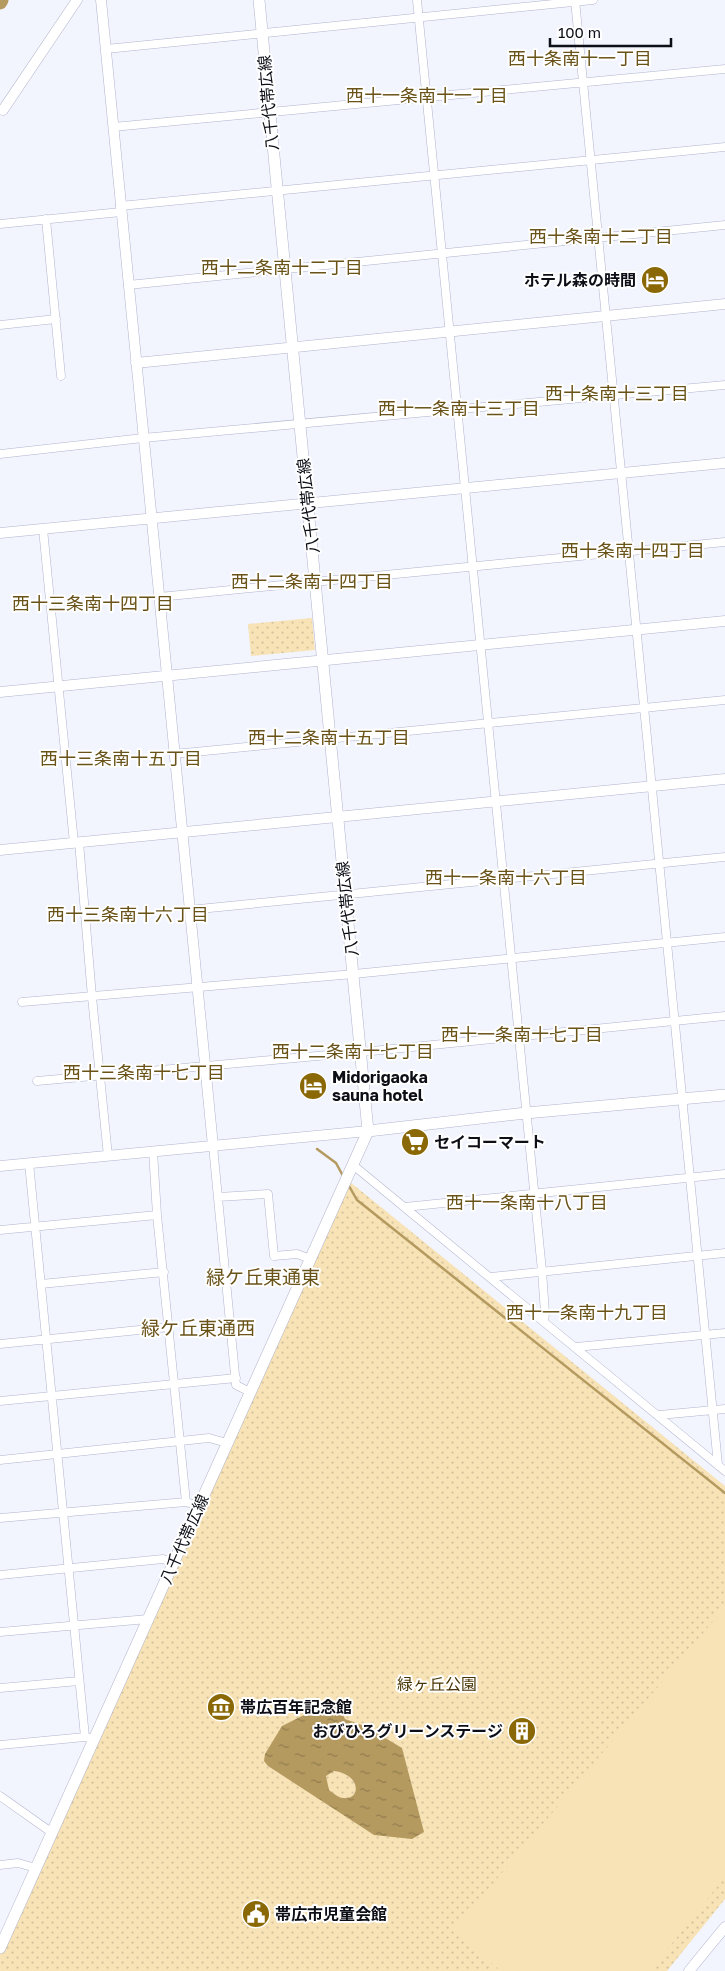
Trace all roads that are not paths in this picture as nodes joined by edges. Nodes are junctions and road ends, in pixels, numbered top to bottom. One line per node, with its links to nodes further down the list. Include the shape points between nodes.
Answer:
1 (77, 0): 14 (street)
2 (101, 0): 9 (street)
3 (258, 0): 8 (main road, 八千代帯広線)
4 (417, 0): 7 (street)
5 (593, 0): 6 (street)
6 (575, 1): 7 (street); 11 (street)
7 (419, 17): 8 (street); 12 (street)
8 (262, 34): 9 (street); 13 (main road, 八千代帯広線)
9 (106, 49): 15 (street)
10 (725, 69): 11 (street)
11 (583, 82): 12 (street); 17 (street)
12 (426, 97): 13 (street); 18 (street)
13 (269, 112): 15 (street); 19 (main road, 八千代帯広線)
14 (2, 113)
15 (113, 126): 20 (street)
16 (725, 147): 17 (street)
17 (591, 160): 18 (street); 24 (street)
18 (435, 175): 19 (street); 25 (street)
19 (276, 191): 20 (street); 26 (main road, 八千代帯広線)
20 (121, 209): 21 (street); 27 (street)
21 (46, 219): 22 (street); 30 (street)
22 (0, 224)
23 (725, 225): 24 (street)
24 (599, 239): 25 (street); 29 (street)
25 (442, 254): 26 (street); 32 (street)
26 (284, 268): 27 (street); 33 (main road, 八千代帯広線)
27 (128, 285): 34 (street)
28 (725, 304): 29 (street)
29 (606, 316): 32 (street); 37 (street)
30 (56, 319): 31 (street); 35 (street)
31 (0, 325)
32 (449, 331): 33 (street); 38 (street)
33 (292, 347): 34 (street); 39 (main road, 八千代帯広線)
34 (136, 363): 40 (street)
35 (61, 376)
36 (725, 384): 37 (street)
37 (614, 396): 38 (street); 43 (street)
38 (457, 409): 39 (street); 44 (street)
39 (300, 425): 40 (street); 45 (main road, 八千代帯広線)
40 (143, 438): 41 (street); 46 (street)
41 (0, 454)
42 (725, 463): 43 (street)
43 (622, 474): 44 (street); 50 (street)
44 (464, 488): 45 (street); 51 (street)
45 (308, 504): 46 (street); 52 (main road, 八千代帯広線)
46 (152, 518): 47 (street); 53 (street)
47 (43, 529): 48 (street); 59 (street)
48 (0, 533)
49 (725, 542): 50 (street)
50 (629, 551): 51 (street); 55 (street)
51 (472, 566): 52 (street); 56 (street)
52 (315, 582): 53 (street); 57 (main road, 八千代帯広線)
53 (159, 597): 58 (street)
54 (725, 621): 55 (street)
55 (637, 630): 56 (street); 62 (street)
56 (480, 645): 57 (street); 63 (street)
57 (324, 660): 58 (street); 64 (main road, 八千代帯広線)
58 (166, 675): 59 (street); 65 (street)
59 (60, 686): 60 (street); 71 (street)
60 (0, 692)
61 (725, 700): 62 (street)
62 (644, 708): 63 (street); 67 (street)
63 (488, 723): 64 (street); 68 (street)
64 (330, 738): 65 (street); 69 (main road, 八千代帯広線)
65 (174, 754): 70 (street)
66 (725, 779): 67 (street)
67 (652, 786): 68 (street); 74 (street)
68 (495, 802): 69 (street); 75 (street)
69 (338, 818): 70 (street); 76 (main road, 八千代帯広線)
70 (183, 833): 71 (street); 77 (street)
71 (77, 843): 72 (street); 83 (street)
72 (0, 850)
73 (725, 857): 74 (street)
74 (659, 864): 75 (street); 79 (street)
75 (503, 880): 76 (street); 80 (street)
76 (345, 896): 77 (street); 81 (main road, 八千代帯広線)
77 (189, 910): 82 (street)
78 (725, 937): 79 (street)
79 (667, 943): 80 (street); 86 (street)
80 (511, 958): 81 (street); 87 (street)
81 (354, 974): 82 (street); 88 (main road, 八千代帯広線)
82 (197, 989): 83 (street); 89 (street)
83 (92, 997): 84 (street); 90 (street)
84 (22, 1002)
85 (725, 1016): 86 (street)
86 (675, 1021): 87 (street); 93 (street)
87 (518, 1036): 88 (street); 94 (street)
88 (362, 1052): 89 (street); 95 (main road, 八千代帯広線)
89 (205, 1066): 90 (street); 96 (street)
90 (100, 1075): 91 (street); 98 (street)
91 (36, 1081)
92 (725, 1095): 93 (main road)
93 (683, 1099): 94 (main road); 103 (street)
94 (526, 1113): 95 (main road); 104 (street)
95 (368, 1131): 96 (street); 100 (main road, 八千代帯広線)
96 (213, 1146): 97 (street); 105 (street)
97 (153, 1151): 98 (street); 107 (street)
98 (108, 1156): 99 (street)
99 (29, 1164): 101 (street); 108 (street)
100 (353, 1165): 106 (street); 112 (main road, 八千代帯広線)
101 (0, 1166)
102 (725, 1174): 103 (street)
103 (691, 1177): 104 (street); 111 (street)
104 (533, 1193): 106 (street); 113 (street)
105 (218, 1197): 112 (street, via 268,1194 274,1256 297,1254); 124 (street)
106 (405, 1207): 115 (street)
107 (157, 1215): 108 (street); 114 (street)
108 (35, 1226): 109 (street); 116 (street)
109 (0, 1230)
110 (725, 1253): 111 (street)
111 (698, 1256): 113 (street); 120 (street)
112 (311, 1259): 126 (main road, 八千代帯広線)
113 (542, 1271): 115 (street); 117 (street)
114 (164, 1272): 116 (street); 118 (street)
115 (492, 1277): 117 (street)
116 (40, 1284): 121 (street)
117 (544, 1322): 123 (street)
118 (169, 1327): 121 (street); 125 (street)
119 (725, 1333): 120 (street)
120 (706, 1335): 123 (street); 130 (street)
121 (46, 1340): 122 (street); 127 (street)
122 (0, 1344)
123 (576, 1348): 131 (street)
124 (236, 1378): 125 (street); 126 (street, via 236,1385)
125 (174, 1383): 127 (street); 132 (street)
126 (250, 1392): 133 (main road, 八千代帯広線)
127 (52, 1395): 128 (street); 134 (street)
128 (0, 1401)
129 (725, 1409): 130 (street)
130 (713, 1410): 131 (street); 136 (street)
131 (659, 1415): 136 (street)
132 (180, 1442): 133 (street, via 209,1438); 134 (street); 138 (street)
133 (227, 1443): 139 (main road, 八千代帯広線)
134 (57, 1455): 135 (street); 140 (street)
135 (0, 1460)
136 (718, 1465): 137 (street)
137 (725, 1470)
138 (186, 1502): 139 (street); 140 (street)
139 (199, 1506): 142 (main road, 八千代帯広線)
140 (63, 1512): 141 (street); 143 (street)
141 (0, 1518)
142 (173, 1563): 143 (street, via 162,1559); 145 (main road, 八千代帯広線)
143 (68, 1568): 144 (street); 146 (street)
144 (0, 1575)
145 (148, 1619): 146 (street); 150 (main road, 八千代帯広線)
146 (74, 1625): 147 (street); 148 (street)
147 (0, 1632)
148 (79, 1680): 149 (street); 150 (street)
149 (0, 1688)
150 (89, 1738): 151 (street); 153 (main road, 八千代帯広線)
151 (0, 1745)
152 (0, 1796): 153 (street)
153 (51, 1832): 155 (main road, 八千代帯広線)
154 (0, 1865): 155 (street, via 18,1863)
155 (36, 1868): 157 (main road, 八千代帯広線)
156 (725, 1927): 158 (street)
157 (0, 1948)
158 (689, 1971)

